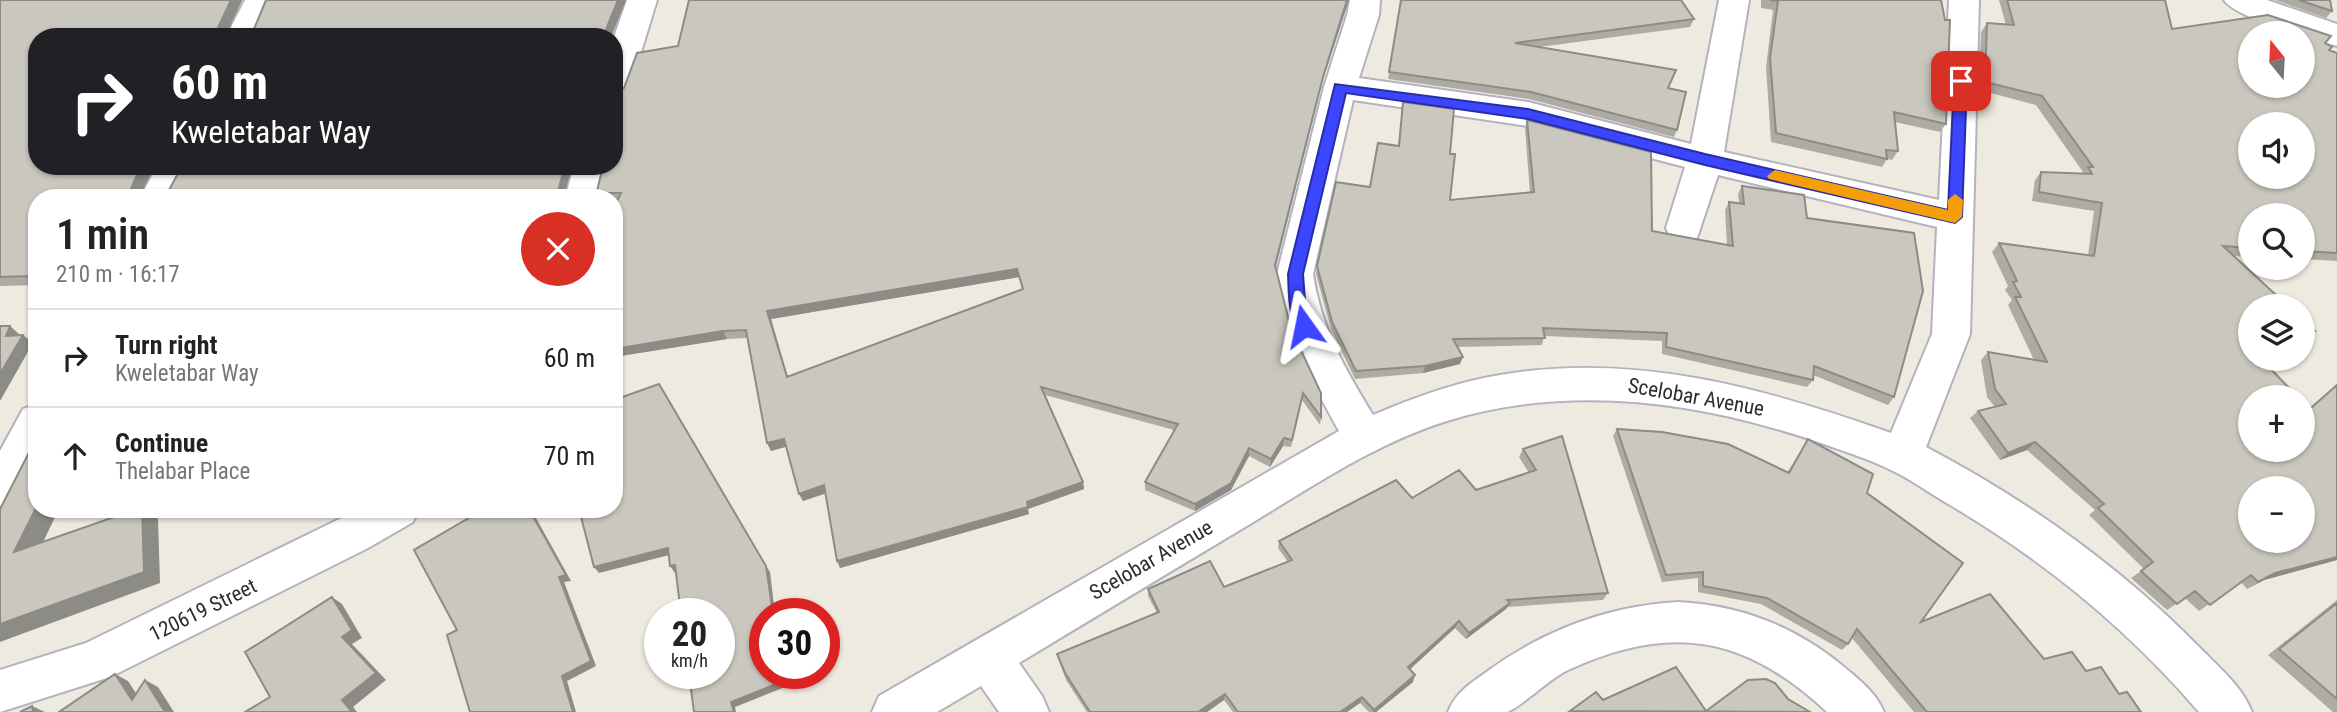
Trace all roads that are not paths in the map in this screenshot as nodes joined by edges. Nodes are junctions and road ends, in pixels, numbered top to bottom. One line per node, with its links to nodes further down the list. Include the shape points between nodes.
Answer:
1 (260, 0): 7 (street)
2 (642, 0): 9 (street)
3 (1365, 0): 10 (street)
4 (1734, 0): 11 (street)
5 (1964, 0): 12 (street)
6 (2239, 0): 8 (street)
7 (246, 28)
8 (2337, 35)
9 (623, 60)
10 (1340, 87): 11 (street, via 1528,114); 15 (street, via 1295,274 1304,326)
11 (1705, 160): 12 (street); 13 (street)
12 (1955, 217): 16 (street, via 1951,334)
13 (1684, 228)
14 (28, 435): 17 (street)
15 (1363, 435): 16 (street, Scelobar Avenue, via 1449,403 1558,384 1600,382 1660,386 1789,414); 19 (street, Scelobar Avenue)
16 (1902, 456): 25 (street, Scelobar Avenue, via 2005,515 2120,599 2189,664)
17 (5, 472)
18 (382, 518): 20 (street, 120619 Street, via 94,662)
19 (987, 656): 21 (street, Scelobar Avenue); 22 (street)
20 (0, 692)
21 (895, 712)
22 (1026, 712)
23 (1471, 712): 24 (street, via 1541,660 1601,635 1639,625 1690,620 1742,629 1784,649)
24 (1861, 712)
25 (2229, 712)

